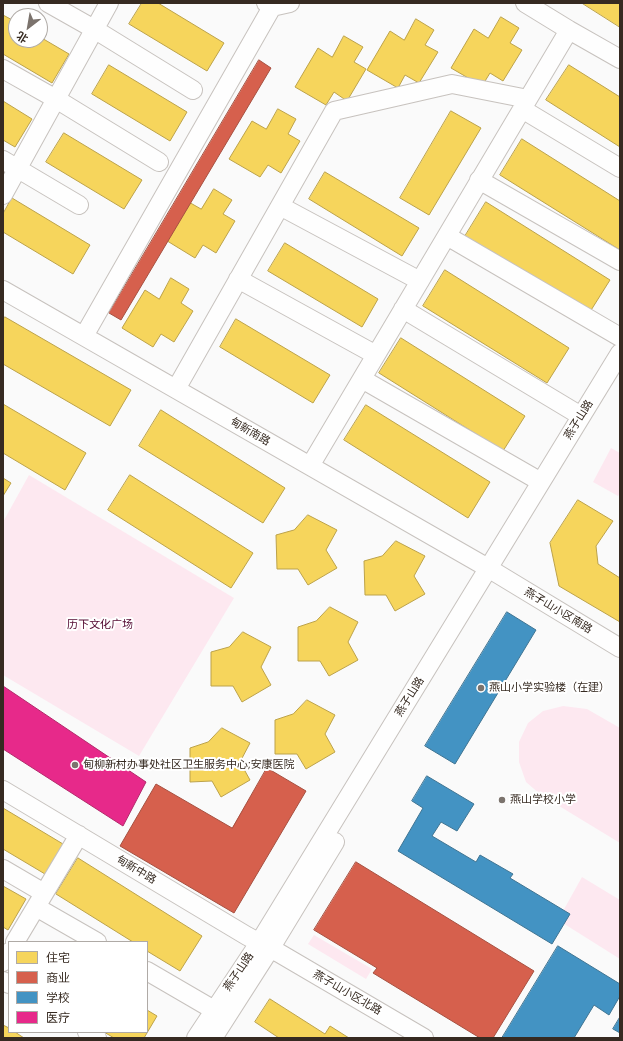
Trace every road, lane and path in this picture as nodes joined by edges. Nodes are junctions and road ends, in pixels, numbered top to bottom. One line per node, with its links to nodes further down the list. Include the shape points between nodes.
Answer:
1 (48, 3): 6 (street)
2 (109, 3): 6 (street)
3 (290, 3): 5 (street)
4 (525, 3): 7 (street)
5 (269, 5): 26 (street)
6 (94, 29): 10 (street); 11 (street)
7 (569, 30): 8 (street); 12 (street)
8 (620, 59)
9 (3, 69): 11 (street)
10 (193, 90)
11 (56, 99): 13 (street); 14 (street)
12 (525, 104): 15 (street); 16 (street); 19 (street, via 452,84 334,111)
13 (159, 162)
14 (10, 164): 17 (street); 18 (street)
15 (620, 168)
16 (480, 180): 20 (street); 21 (street)
17 (3, 195)
18 (80, 205)
19 (280, 206): 22 (street); 23 (street)
20 (447, 236): 23 (street); 27 (street)
21 (620, 262)
22 (238, 279): 29 (street); 32 (street)
23 (420, 281): 25 (street)
24 (3, 290): 26 (street, 甸新南路)
25 (403, 308): 29 (street); 33 (street)
26 (84, 336): 32 (street, 甸新南路)
27 (620, 337)
28 (620, 354): 33 (street, 燕子山路)
29 (376, 355): 31 (street)
30 (620, 374): 36 (street, 燕子山路)
31 (362, 379): 34 (street); 35 (street)
32 (176, 389): 34 (street, 甸新南路)
33 (581, 416): 35 (street, 燕子山路)
34 (310, 466): 36 (street, 甸新南路)
35 (541, 482): 36 (street, 燕子山路)
36 (493, 571): 37 (street, 燕子山小区南路); 44 (street, 燕子山路)
37 (620, 648)
38 (3, 790): 39 (street, 甸新中路)
39 (79, 835): 41 (street); 44 (street, 甸新中路)
40 (3, 868): 41 (street)
41 (40, 900): 42 (street); 43 (street)
42 (15, 941)
43 (96, 941)
44 (264, 946): 46 (street, 燕子山路); 48 (street, 燕子山路); 49 (street, 燕子山小区北路)
45 (148, 971): 46 (street)
46 (214, 1010): 47 (street, 燕子山路)
47 (196, 1038)
48 (213, 1038)
49 (424, 1038)

